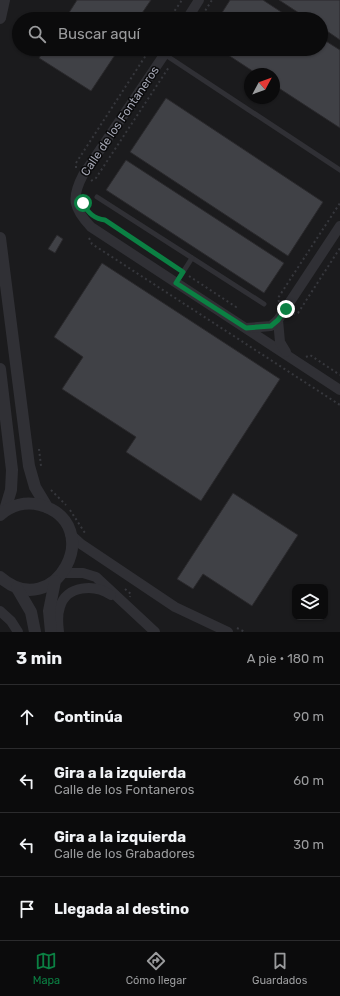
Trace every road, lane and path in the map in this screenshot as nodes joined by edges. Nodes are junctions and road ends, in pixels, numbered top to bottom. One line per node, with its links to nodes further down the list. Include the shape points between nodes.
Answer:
1 (4, 0): 8 (street)
2 (182, 0): 5 (path)
3 (199, 0): 6 (street)
4 (212, 0): 7 (path)
5 (174, 12)
6 (191, 12)
7 (204, 12)
8 (0, 18)
9 (163, 56): 24 (street, Calle de los Fontaneros, via 83,175 75,196 76,207 81,217 91,227)
10 (170, 56): 12 (lane)
11 (176, 56): 12 (path)
12 (173, 60): 13 (lane); 14 (path, via 96,178 91,180)
13 (340, 170)
14 (88, 186)
15 (98, 197): 22 (lane)
16 (340, 203): 26 (path, via 278,298)
17 (97, 219): 23 (path, via 105,220)
18 (340, 226): 28 (street)
19 (0, 238): 40 (street, via 29,466 35,487)
20 (90, 242): 36 (path)
21 (340, 248): 29 (path, via 298,313 292,314)
22 (192, 258): 23 (lane); 25 (lane)
23 (183, 272): 24 (lane); 27 (path, via 236,307)
24 (176, 283): 30 (street, Calle de los Fontaneros)
25 (264, 304)
26 (280, 304)
27 (236, 312)
28 (278, 320): 30 (street, via 271,326); 31 (street, via 280,342)
29 (289, 320)
30 (246, 328): 31 (street, Calle de los Fontaneros)
31 (289, 357): 35 (street, Calle de los Fontaneros)
32 (303, 357): 34 (path, via 310,355)
33 (0, 369): 41 (street, via 12,470 11,490)
34 (340, 375)
35 (340, 390)
36 (340, 405)
37 (39, 449): 38 (path)
38 (42, 471)
39 (48, 487): 43 (path, via 73,513)
40 (47, 507): 41 (street, via 33,503 19,504); 42 (street, via 59,515)
41 (3, 512)
42 (70, 534): 45 (street, via 72,551 69,563); 49 (street, via 174,607)
43 (88, 538)
44 (0, 577): 46 (street)
45 (59, 577): 46 (street, via 44,587); 47 (street, via 83,573 96,577); 52 (street, via 49,611)
46 (17, 588): 51 (street, via 31,612)
47 (125, 605): 53 (street, via 104,590 90,587 78,589 68,595 60,605); 54 (street)
48 (0, 611): 50 (street)
49 (230, 628): 55 (path)
50 (18, 632)
51 (35, 632)
52 (51, 632)
53 (59, 632)
54 (155, 632)
55 (245, 632)

